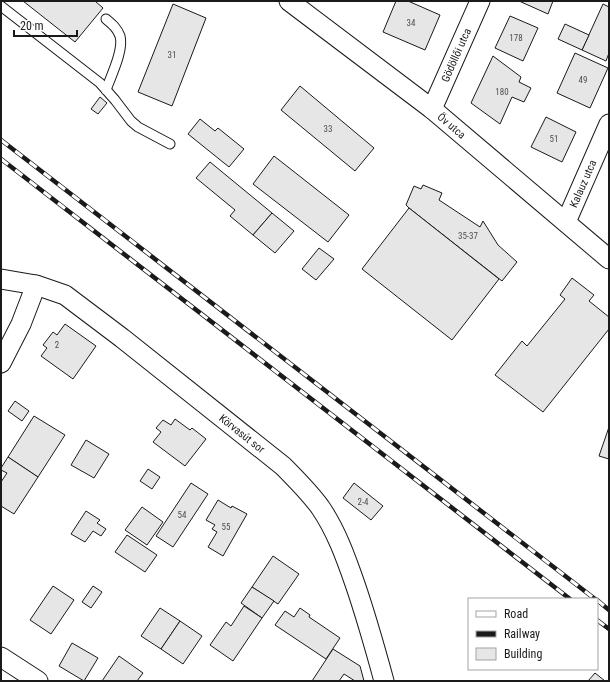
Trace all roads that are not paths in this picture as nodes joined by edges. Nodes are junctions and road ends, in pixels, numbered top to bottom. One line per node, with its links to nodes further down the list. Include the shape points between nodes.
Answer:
1 (289, 1): 6 (street, Öv utca)
2 (480, 1): 6 (street, Gödöllői utca)
3 (1, 6): 5 (lane)
4 (106, 19): 5 (lane, via 118,31 120,37 117,58)
5 (106, 90): 8 (lane, via 138,127)
6 (432, 109): 9 (street, Öv utca)
7 (609, 124): 9 (street, Kalauz utca)
8 (170, 144)
9 (566, 222): 10 (street, Öv utca)
10 (609, 259)
11 (1, 279): 12 (street, Körvasút sor)
12 (36, 284): 13 (street, via 21,324); 15 (street, Körvasút sor, via 65,296 122,338 276,461 301,484 320,506 347,562)
13 (1, 363)
14 (1, 657): 16 (street)
15 (385, 680)
16 (38, 681)

